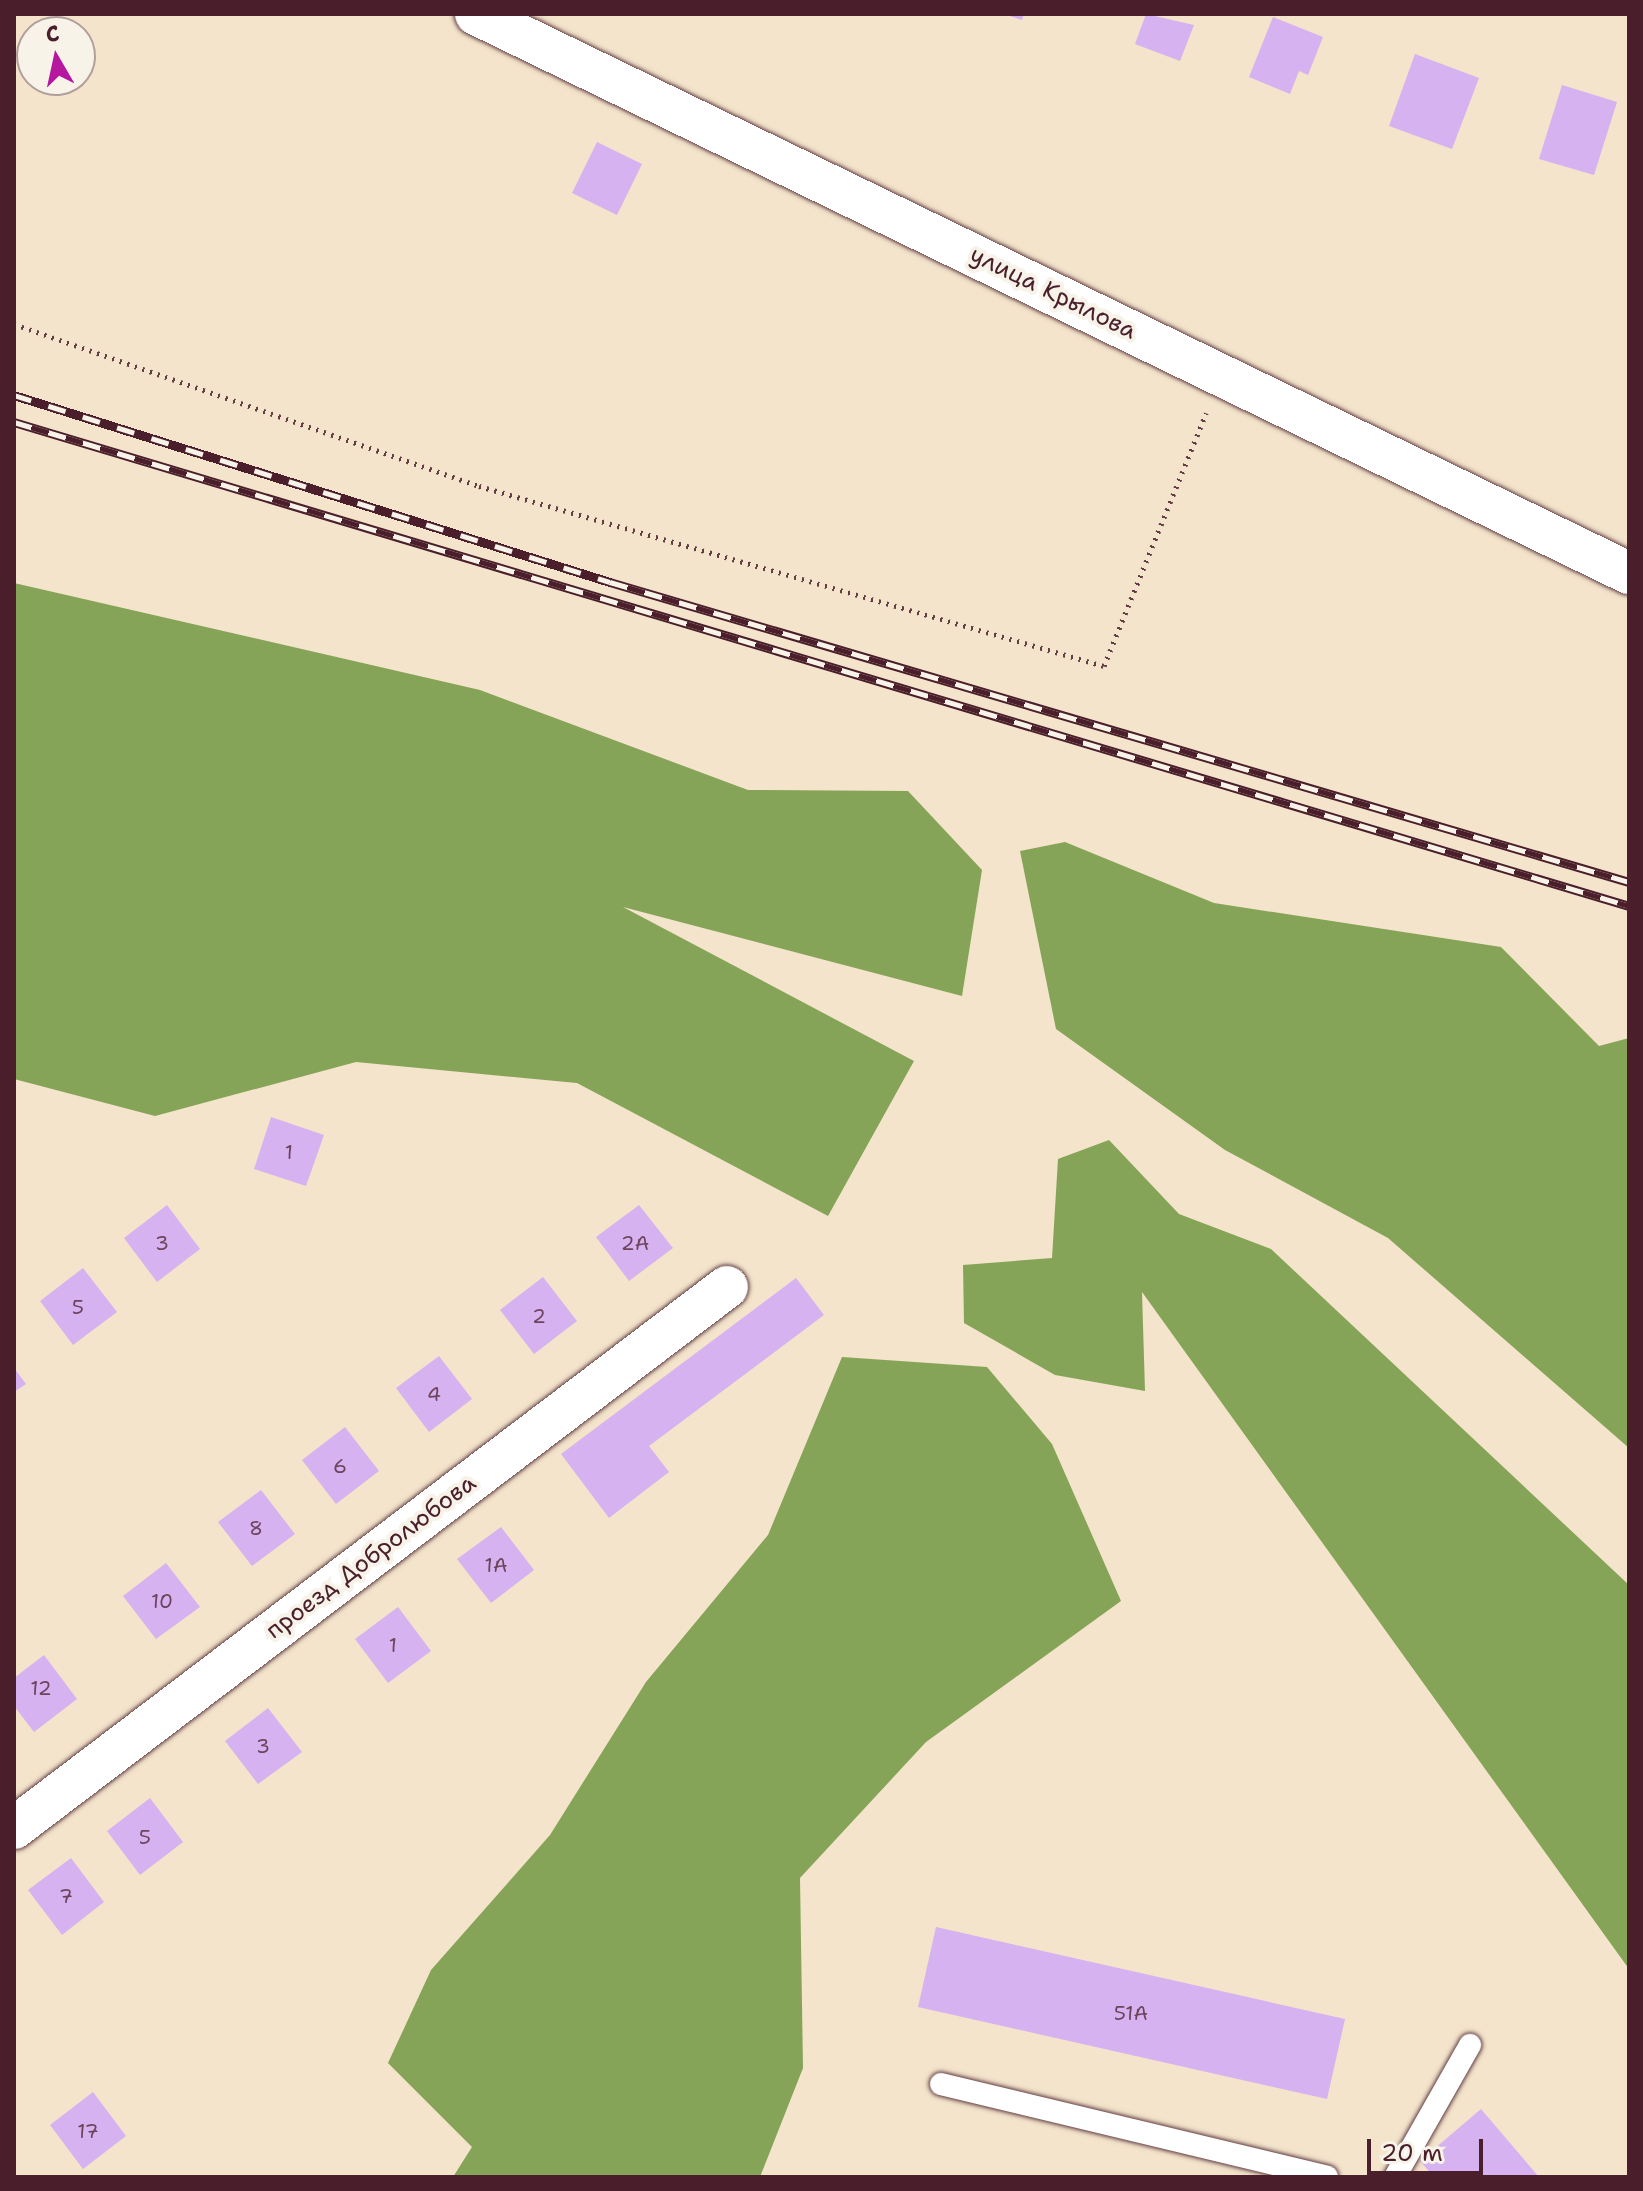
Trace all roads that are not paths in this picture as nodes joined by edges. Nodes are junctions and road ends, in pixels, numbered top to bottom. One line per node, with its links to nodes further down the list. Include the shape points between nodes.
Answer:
1 (476, 14): 2 (street, улица Крылова)
2 (1629, 573)
3 (727, 1287): 4 (street, проезд Добролюбова)
4 (14, 1828)
5 (1470, 2045): 8 (lane)
6 (941, 2084): 7 (lane)
7 (1327, 2177)
8 (1395, 2177)

